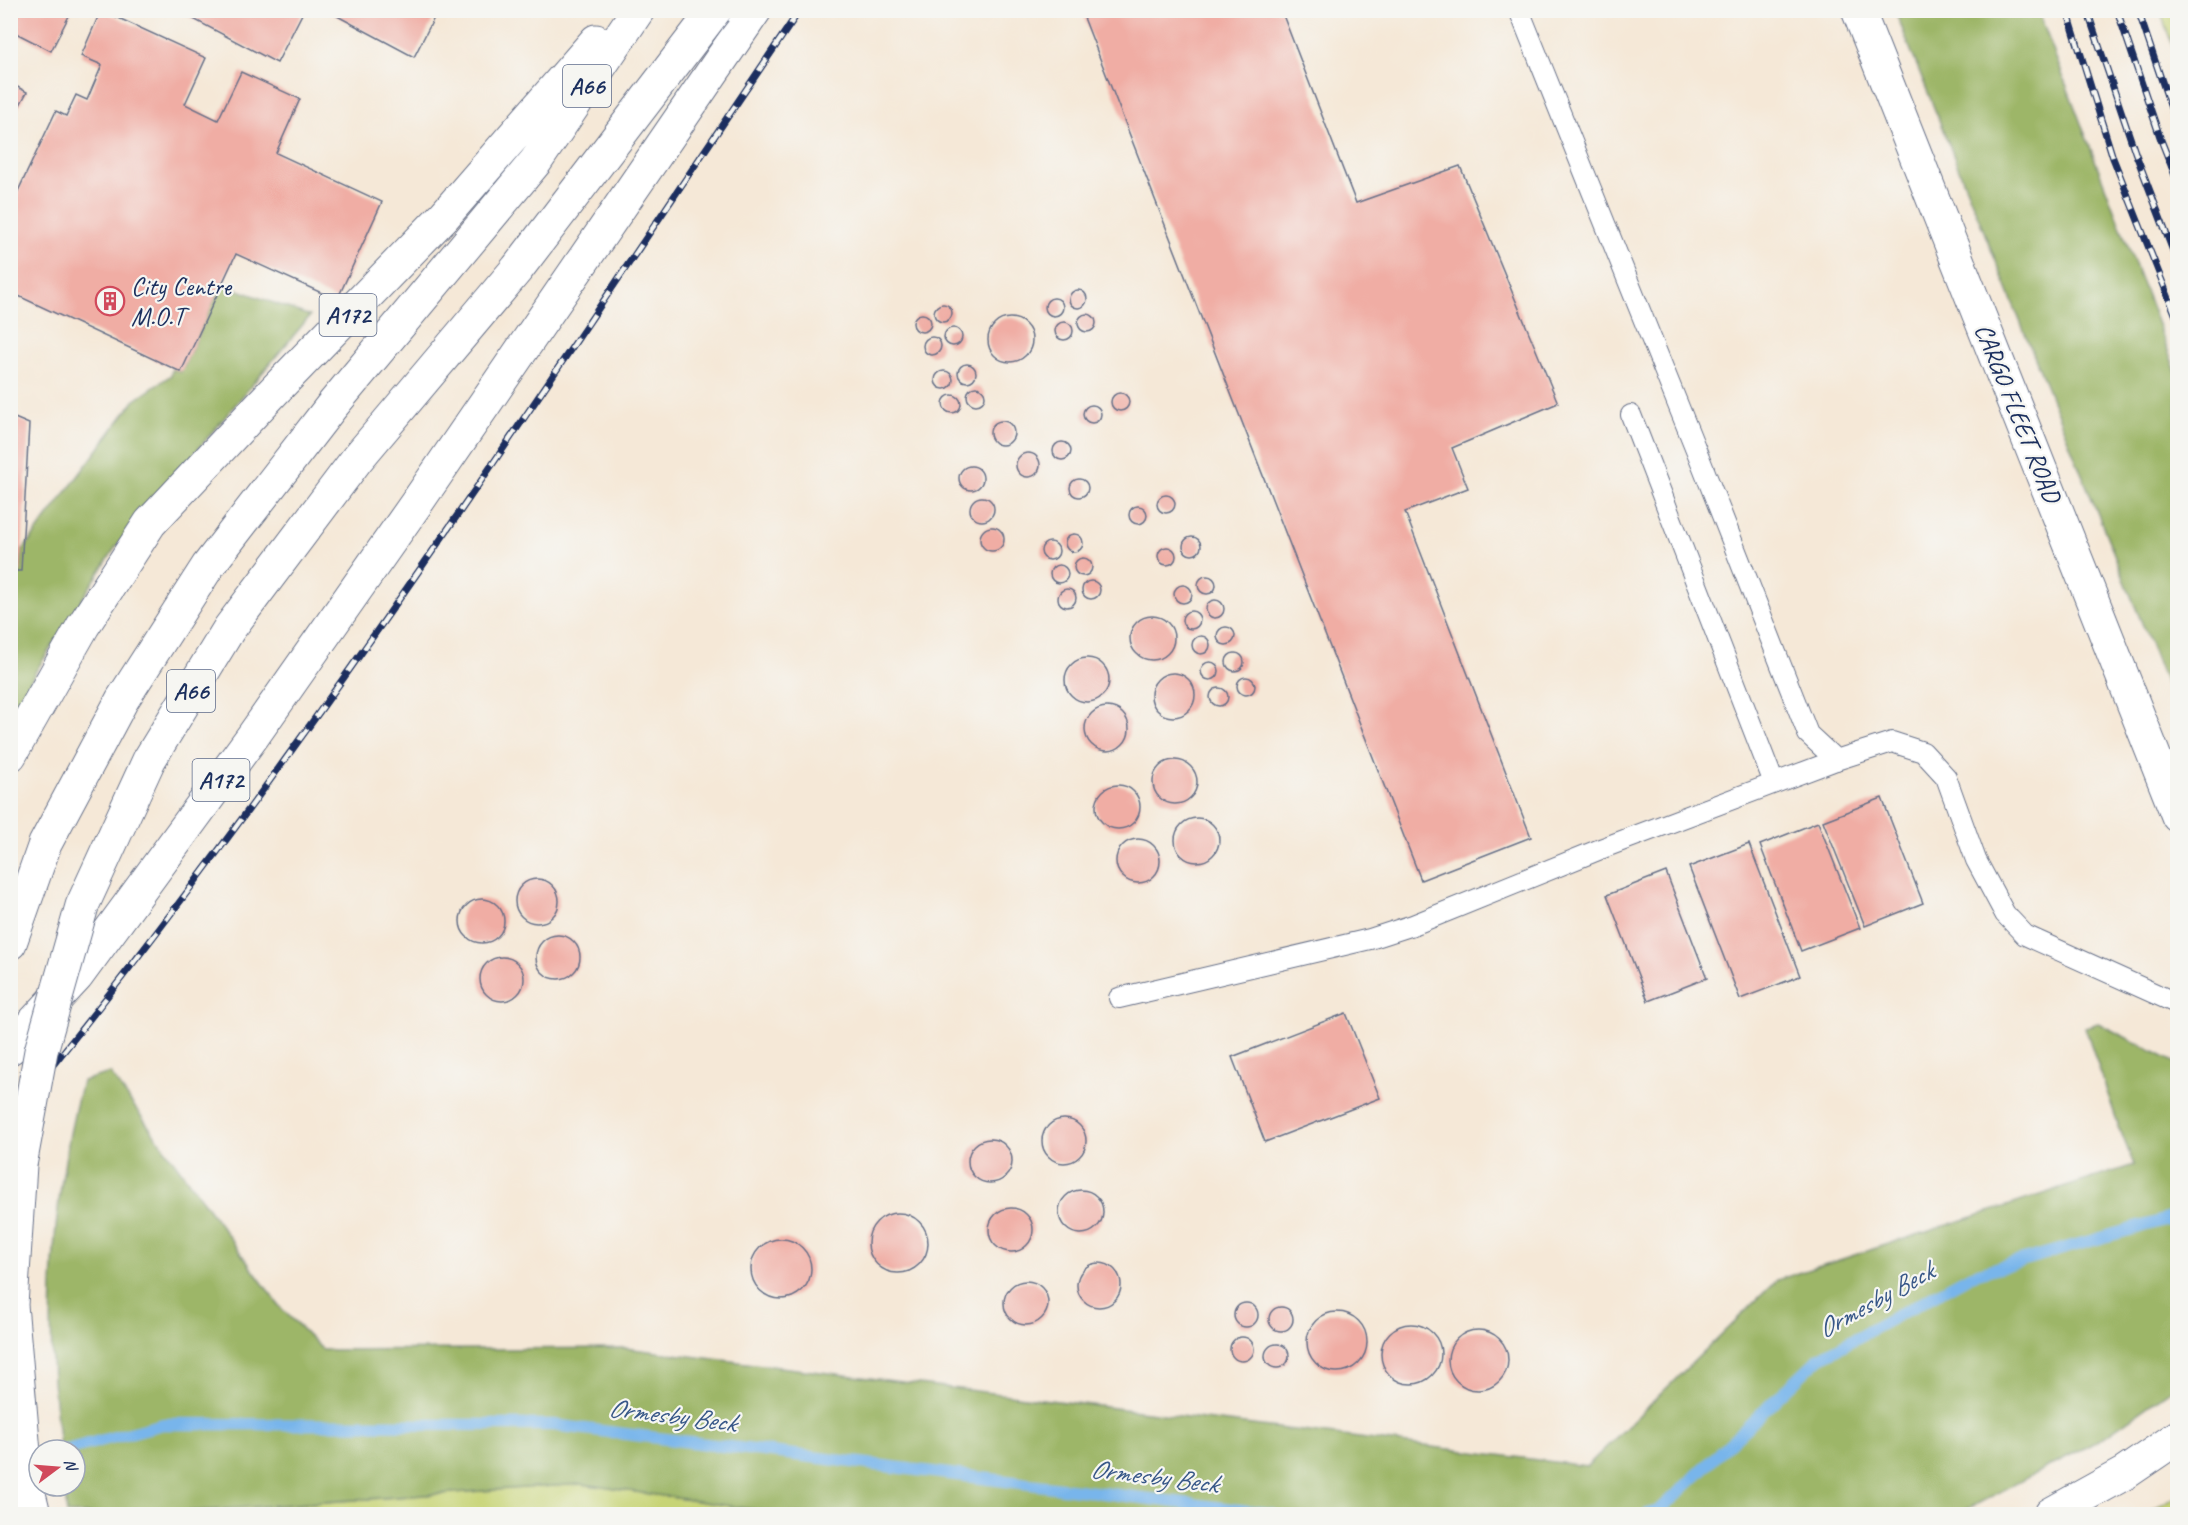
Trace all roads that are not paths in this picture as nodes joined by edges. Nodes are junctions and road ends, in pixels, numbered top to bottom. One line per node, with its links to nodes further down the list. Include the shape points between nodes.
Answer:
1 (622, 10): 8 (main road, A172, via 444,216 150,523 83,626)
2 (639, 10): 12 (main road, A66, via 536,161 330,406 208,566 122,700 45,844)
3 (715, 10): 17 (main road, A66, bridge, via 517,269 357,459 229,629 149,760 82,906 41,1051 20,1165 11,1305 27,1486)
4 (754, 10): 15 (main road, A172, via 253,736 77,976)
5 (1519, 10): 9 (lane, via 1808,734)
6 (1858, 10): 11 (main road, CARGO FLEET ROAD)
7 (1631, 416): 10 (lane)
8 (10, 755)
9 (1836, 760): 10 (lane); 14 (lane, via 1892,742 1923,752 1946,777 1976,860 2005,914 2025,935)
10 (1774, 783): 13 (lane, via 1413,925 1370,939)
11 (2178, 816)
12 (10, 942)
13 (1119, 998)
14 (2178, 1004)
15 (10, 1048)
16 (2178, 1437): 18 (main road)
17 (34, 1515)
18 (2051, 1515)

